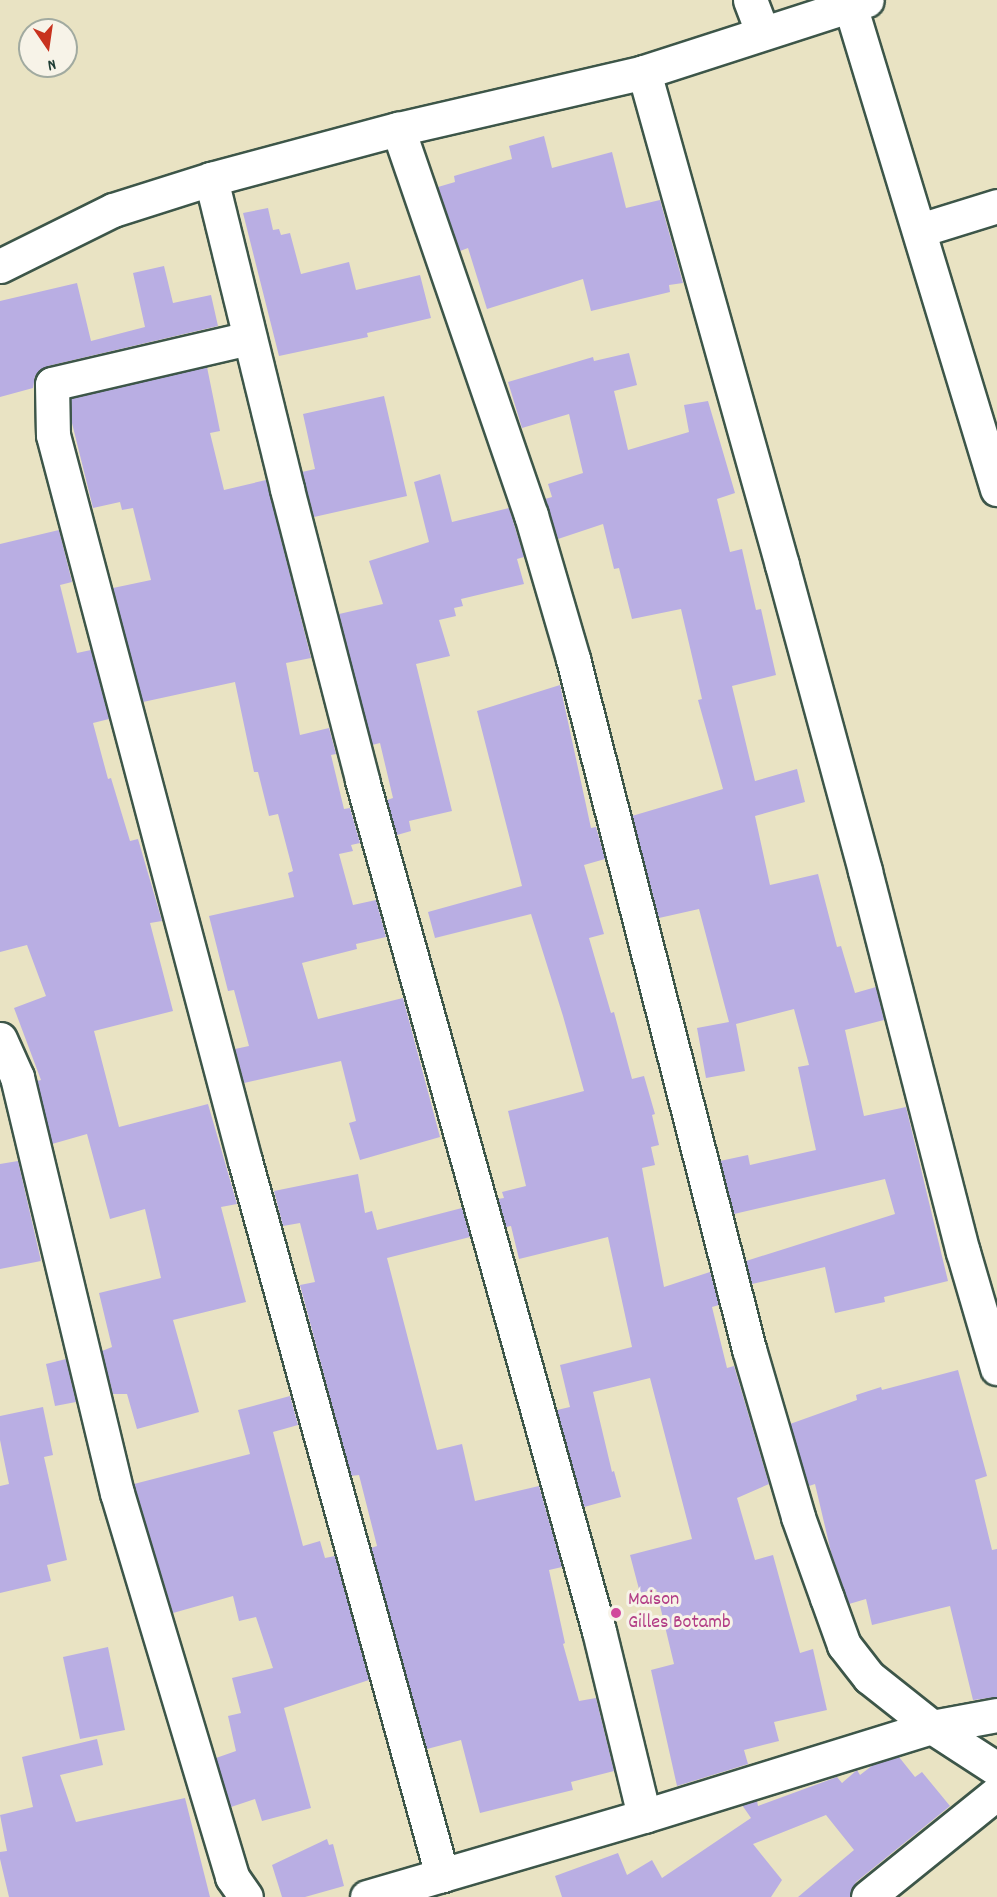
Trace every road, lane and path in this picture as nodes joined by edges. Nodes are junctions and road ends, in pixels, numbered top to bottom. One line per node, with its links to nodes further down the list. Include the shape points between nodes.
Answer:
1 (750, 0): 3 (street)
2 (858, 3): 3 (street); 8 (street)
3 (762, 32): 4 (street)
4 (644, 72): 5 (street); 13 (street, via 791,599)
5 (398, 129): 6 (street); 15 (street, via 531,514 573,659 688,1120 798,1517 844,1645 868,1677)
6 (211, 179): 9 (street, via 113,210); 10 (street)
7 (997, 206): 8 (street)
8 (920, 230): 11 (street)
9 (0, 266)
10 (249, 338): 18 (street, via 362,780 599,1631); 19 (street, via 52,384 53,435 244,1161)
11 (997, 489)
12 (0, 1039): 20 (street, via 17,1077 117,1493)
13 (997, 1368)
14 (997, 1715): 15 (street)
15 (932, 1727): 16 (street); 18 (street)
16 (997, 1769)
17 (997, 1793): 22 (street)
18 (644, 1816): 19 (street)
19 (442, 1875): 21 (street)
20 (232, 1890)
21 (367, 1897)
22 (868, 1897)

